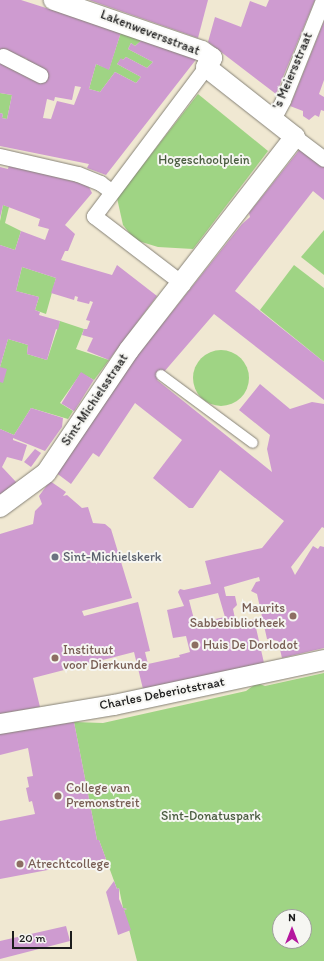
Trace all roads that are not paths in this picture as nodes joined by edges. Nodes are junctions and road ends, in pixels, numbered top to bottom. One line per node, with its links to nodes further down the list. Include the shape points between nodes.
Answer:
1 (54, 0): 4 (street, Lakenweversstraat, via 202,51 212,58)
2 (323, 0): 6 (street, 's Meiersstraat)
3 (3, 56): 5 (street)
4 (206, 67): 6 (street); 10 (street)
5 (40, 75)
6 (273, 119): 7 (street)
7 (295, 137): 9 (street); 11 (street)
8 (0, 156): 10 (street, via 78,174 100,183)
9 (324, 159)
10 (111, 191): 11 (street, via 94,216)
11 (183, 284): 14 (street, Sint-Michielsstraat, via 46,473)
12 (161, 375): 13 (lane)
13 (253, 443)
14 (0, 507)
15 (324, 660): 16 (street, Charles Deberiotstraat, via 114,705)
16 (0, 724)

